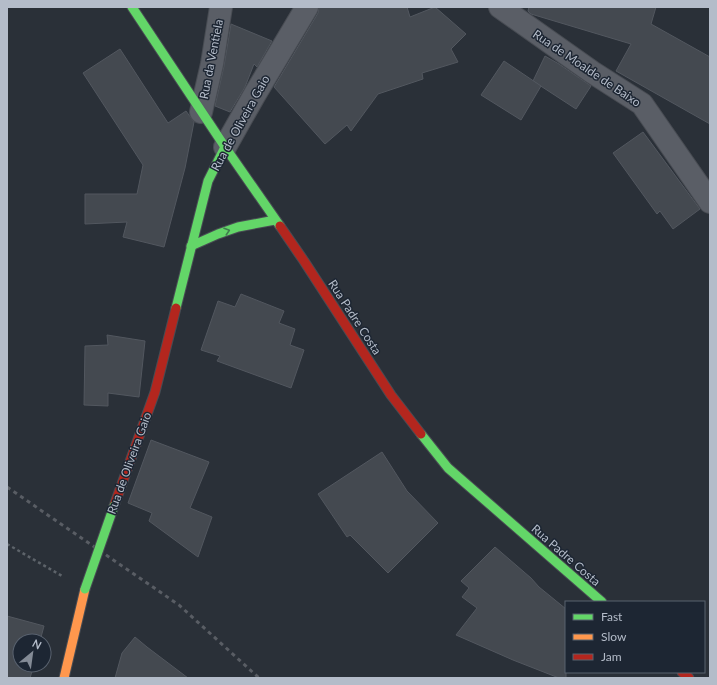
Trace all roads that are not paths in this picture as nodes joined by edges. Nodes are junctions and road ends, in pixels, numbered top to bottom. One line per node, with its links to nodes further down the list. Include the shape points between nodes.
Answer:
1 (132, 7): 5 (street, Rua Padre Costa)
2 (221, 7): 5 (street, Rua da Ventiela)
3 (306, 7): 6 (street, Rua de Oliveira Gaio)
4 (507, 12): 7 (street, Rua de Moalde de Baixo, via 642,104)
5 (201, 112): 6 (street, Rua Padre Costa)
6 (225, 147): 8 (street, Rua Padre Costa); 9 (street, Rua de Oliveira Gaio, via 208,181)
7 (710, 202)
8 (275, 220): 9 (street, one-way to 8, via 238,227); 10 (street, Rua Padre Costa, via 391,395 448,468)
9 (191, 246): 11 (street, Rua de Oliveira Gaio, bridge, via 155,392 85,589)
10 (601, 601)
11 (64, 678)

